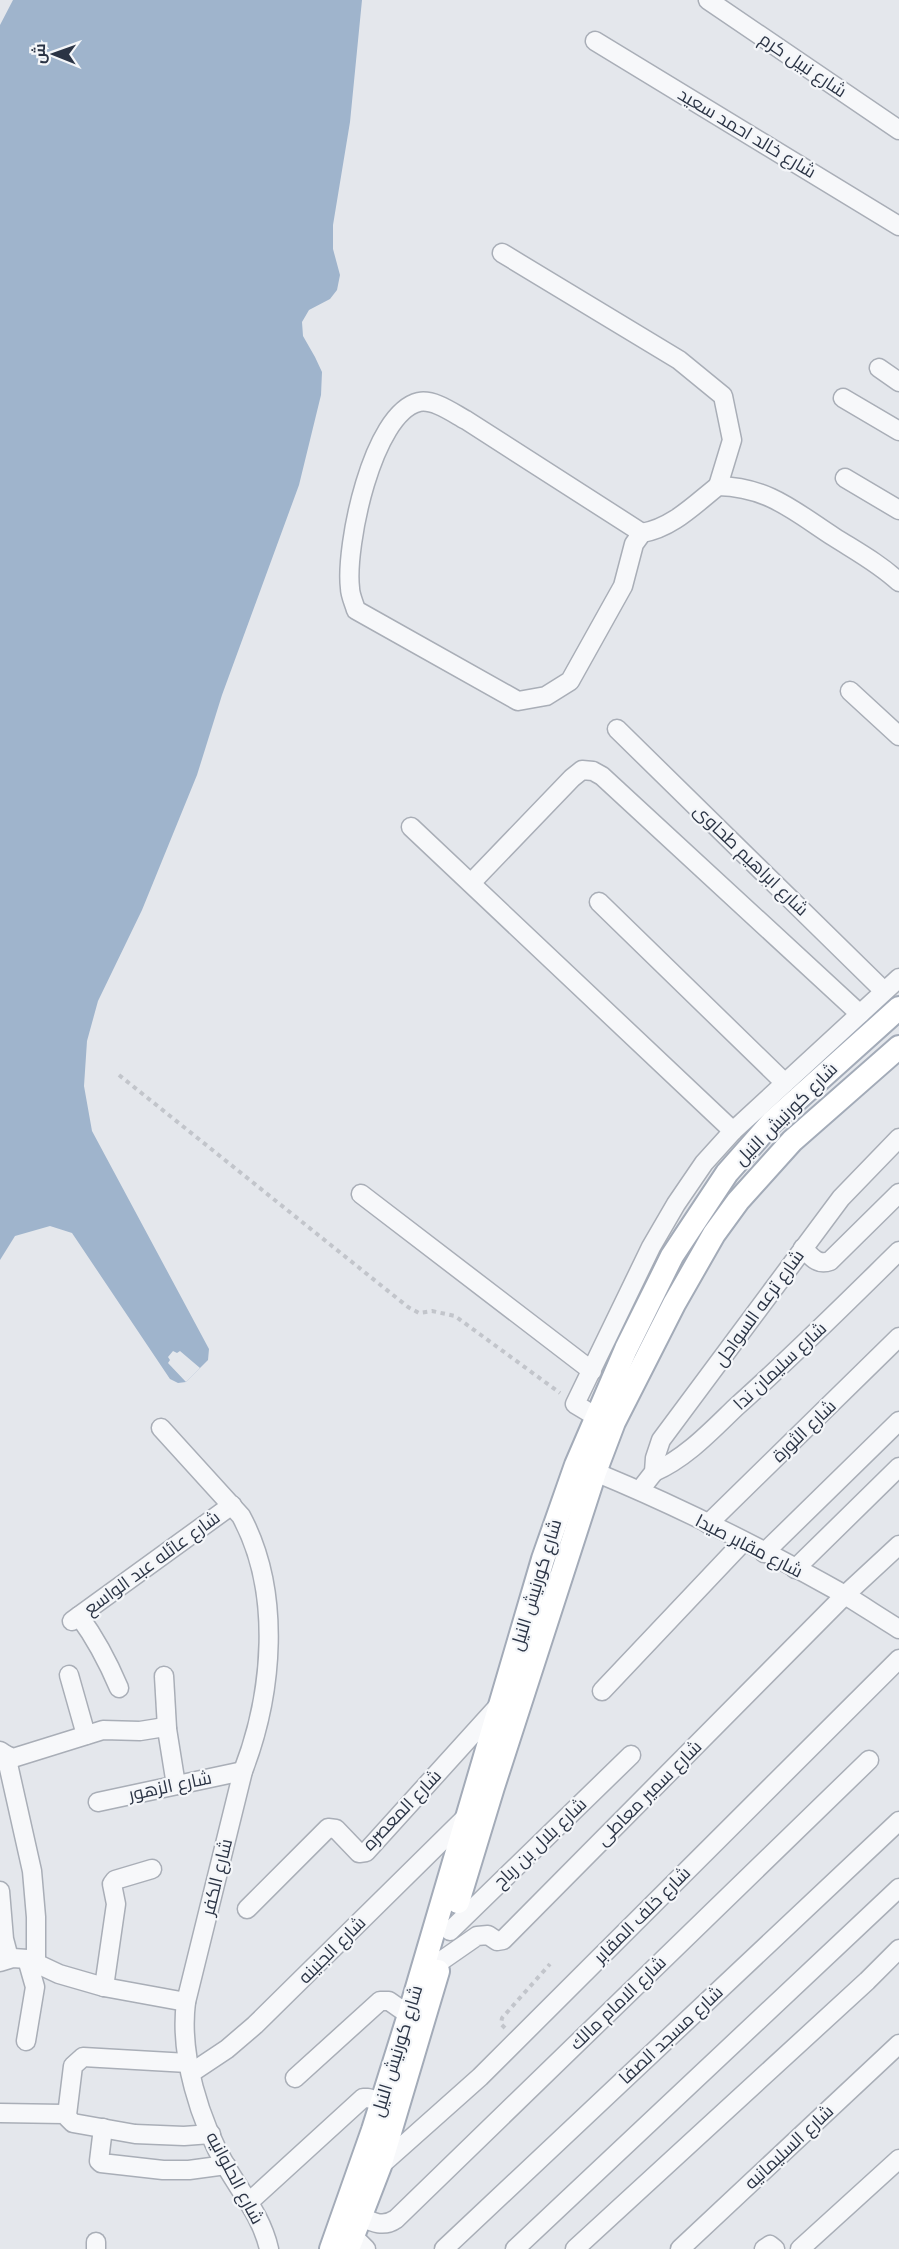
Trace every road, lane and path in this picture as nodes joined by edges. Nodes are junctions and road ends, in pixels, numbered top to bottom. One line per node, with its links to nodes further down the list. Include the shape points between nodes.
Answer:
1 (708, 0): 3 (street, شارع نبيل كرم)
2 (596, 41): 4 (street, شارع خالد احمد سعيد)
3 (899, 130)
4 (899, 226)
5 (502, 253): 11 (street, via 679,360 723,396 732,441)
6 (879, 368): 7 (street)
7 (899, 382)
8 (843, 398): 9 (street)
9 (899, 431)
10 (845, 478): 12 (street)
11 (718, 486): 13 (street, via 675,520); 14 (street, via 740,486 778,500)
12 (899, 510)
13 (642, 532): 13 (street, via 634,544 623,586 570,681 546,696 518,701 356,610 350,589 351,546 379,444 399,413 420,402 438,405 466,420)
14 (899, 582)
15 (850, 691): 17 (street)
16 (617, 729): 22 (street, شارع ابراهيم طحاوى)
17 (899, 736)
18 (411, 827): 19 (street)
19 (471, 883): 23 (street, via 573,778 582,770 593,771); 27 (street)
20 (599, 902): 26 (street)
21 (899, 978): 22 (street)
22 (892, 1000): 23 (street); 33 (main road, شارع كورنيش النيل, via 749,1147 707,1201)
23 (860, 1014): 26 (street)
24 (899, 1047): 34 (main road, شارع كورنيش النيل, via 764,1170 714,1234)
25 (119, 1075): 37 (path, via 408,1307 419,1313 432,1311 455,1316)
26 (785, 1083): 27 (street)
27 (733, 1131): 36 (street, via 676,1204)
28 (899, 1138): 31 (street, شارع ترعه السواحل, via 841,1198)
29 (899, 1193): 31 (street, via 827,1262 818,1262)
30 (361, 1194): 36 (street)
31 (803, 1248): 43 (street, شارع ترعه السواحل, via 661,1440)
32 (899, 1251): 43 (street, شارع سليمان ندا, via 795,1355 671,1464)
33 (672, 1256): 34 (main road); 38 (main road, شارع كورنيش النيل)
34 (694, 1268): 42 (main road, شارع كورنيش النيل, via 614,1422)
35 (899, 1337): 46 (street, شارع الثورة)
36 (592, 1371): 37 (street)
37 (575, 1404): 38 (street)
38 (596, 1416): 58 (main road, شارع كورنيش النيل, via 550,1536)
39 (899, 1421): 49 (street)
40 (161, 1428): 45 (street, شارع الكفر)
41 (899, 1467): 50 (street)
42 (595, 1472): 44 (street, شارع مقابر صيدا); 74 (main road, شارع كورنيش النيل)
43 (654, 1472): 44 (street, شارع ترعه السواحل)
44 (640, 1490): 46 (street, شارع مقابر صيدا)
45 (232, 1505): 56 (street, شارع عائله عبد الواسع, via 75,1619 100,1646); 64 (street, شارع الكفر, via 250,1534 263,1580 269,1632 264,1698)
46 (708, 1524): 47 (street, شارع مقابر صيدا)
47 (743, 1542): 49 (street, شارع مقابر صيدا); 57 (street)
48 (899, 1545): 51 (street)
49 (764, 1553): 50 (street, شارع مقابر صيدا)
50 (795, 1569): 51 (street, شارع مقابر صيدا)
51 (845, 1596): 52 (street, شارع مقابر صيدا); 78 (street, شارع سمير معاطى, via 503,1940 477,1936)
52 (896, 1622)
53 (899, 1659): 83 (street, شارع خلف المقابر)
54 (69, 1675): 60 (street)
55 (164, 1676): 59 (street)
56 (119, 1688)
57 (602, 1691)
58 (501, 1703): 68 (main road, شارع كورنيش النيل); 73 (street, شارع المعصره, via 366,1852 359,1852 336,1828 328,1828)
59 (167, 1728): 60 (street, via 103,1730); 65 (street)
60 (86, 1735): 61 (street, via 17,1757)
61 (3, 1753): 66 (street)
62 (631, 1755): 74 (street, شارع بلال بن رباح)
63 (869, 1760): 97 (street, شارع الامام مالك, via 396,2219 378,2224)
64 (243, 1771): 65 (street, شارع الزهور); 81 (street, شارع الكفر)
65 (176, 1785): 67 (street, شارع الزهور)
66 (7, 1798): 77 (street, via 32,1871 36,1917)
67 (98, 1802)
68 (465, 1818): 82 (main road, شارع كورنيش النيل); 86 (street, شارع الجنينه, via 255,2025 227,2049)
69 (899, 1821): 100 (street, شارع مسجد الصفا)
70 (152, 1869): 80 (street, via 112,1884 117,1904)
71 (899, 1888): 101 (street)
72 (0, 1891): 76 (street)
73 (247, 1909)
74 (450, 1931): 78 (main road, شارع كورنيش النيل)
75 (899, 1948): 102 (street)
76 (4, 1960): 77 (street)
77 (32, 1961): 80 (street, via 59,1974); 84 (street, via 35,1987)
78 (441, 1961): 95 (main road, شارع كورنيش النيل)
79 (550, 1964): 83 (path, via 501,2020)
80 (104, 1987): 81 (street)
81 (186, 2002): 86 (street, شارع الحلوانيه, via 184,2042)
82 (409, 2015): 87 (street, via 389,2001 380,2001); 88 (main road, شارع كورنيش النيل)
83 (518, 2039): 95 (street, شارع خلف المقابر)
84 (26, 2041)
85 (899, 2044): 103 (street, شارع السليمانيه)
86 (190, 2068): 90 (street, via 84,2057 73,2066); 92 (street, شارع الحلوانيه)
87 (295, 2078)
88 (382, 2102): 96 (street, via 363,2098); 99 (main road, شارع كورنيش النيل)
89 (0, 2113): 90 (street)
90 (67, 2115): 91 (street, via 73,2123)
91 (103, 2128): 92 (street, via 163,2136); 94 (street, via 101,2163 163,2170)
92 (211, 2134): 94 (street, شارع الحلوانيه)
93 (899, 2159): 106 (street)
94 (226, 2165): 96 (street, شارع الحلوانيه)
95 (380, 2166): 97 (main road, شارع كورنيش النيل)
96 (249, 2202): 98 (street, شارع الحلوانيه)
97 (357, 2237)
98 (269, 2249)
99 (331, 2249)
100 (444, 2249)
101 (514, 2249)
102 (575, 2249)
103 (680, 2249)
104 (764, 2249): 105 (street, via 770,2245)
105 (775, 2249)
106 (800, 2249)

